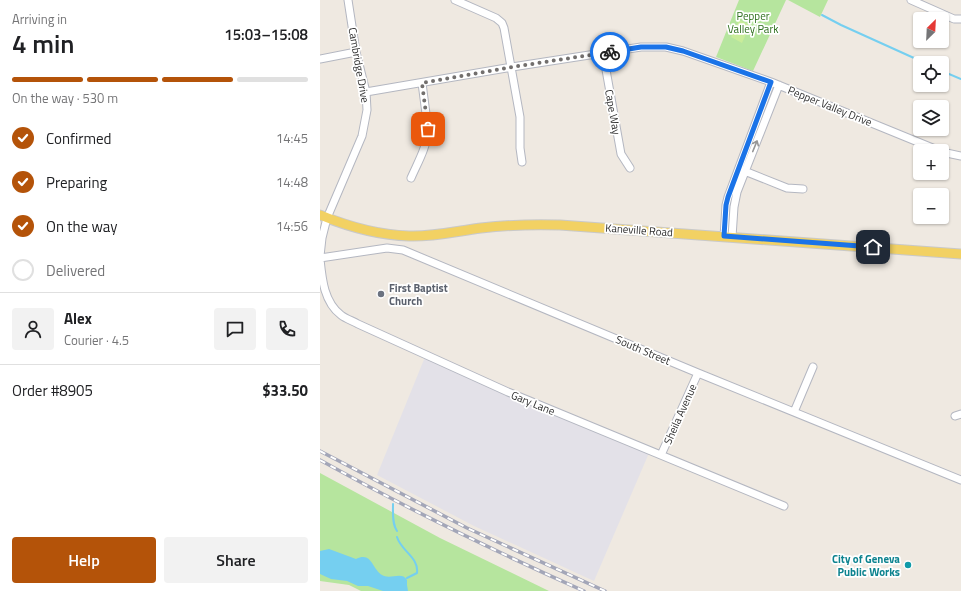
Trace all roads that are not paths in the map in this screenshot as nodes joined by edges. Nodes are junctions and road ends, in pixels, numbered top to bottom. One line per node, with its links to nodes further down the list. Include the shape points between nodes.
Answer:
1 (348, 0): 5 (street, Cambridge Drive)
2 (455, 0): 8 (street, via 502,23)
3 (911, 0): 4 (street, via 954,20)
4 (961, 19)
5 (356, 52): 7 (street); 12 (street, Cambridge Drive)
6 (603, 53): 8 (street, Pepper Valley Drive); 9 (street, Pepper Valley Drive, via 641,47 666,47); 17 (street, Cape Way, via 621,154)
7 (320, 60)
8 (512, 67): 10 (street, Pepper Valley Drive); 16 (street, via 520,117)
9 (771, 82): 11 (street, Pepper Valley Drive); 18 (street)
10 (422, 83): 12 (street, Pepper Valley Drive); 20 (street, via 428,136)
11 (779, 85): 13 (street, Pepper Valley Drive); 19 (street, one-way to 11)
12 (366, 92): 22 (street, Cambridge Drive, via 367,110 362,136)
13 (924, 144)
14 (949, 153): 15 (street, Pepper Valley Drive)
15 (961, 156)
16 (522, 162)
17 (630, 168)
18 (738, 168): 19 (street); 23 (street, via 726,205)
19 (746, 171): 21 (street, via 787,188); 23 (street, via 735,200)
20 (411, 178)
21 (802, 189)
22 (324, 217): 23 (main road, Kaneville Road, via 366,231 410,236 432,236 497,226 538,224); 25 (street, Gary Lane)
23 (728, 237): 24 (main road, Kaneville Road)
24 (961, 254)
25 (320, 258): 27 (street, South Street, via 388,248 403,250); 29 (street, Gary Lane, via 324,287 330,302 340,315 508,392)
26 (812, 367): 28 (street)
27 (698, 373): 28 (street, South Street); 29 (street, Sheila Avenue)
28 (794, 412): 30 (street, South Street)
29 (661, 455): 31 (street, Gary Lane)
30 (961, 480)
31 (784, 506)

